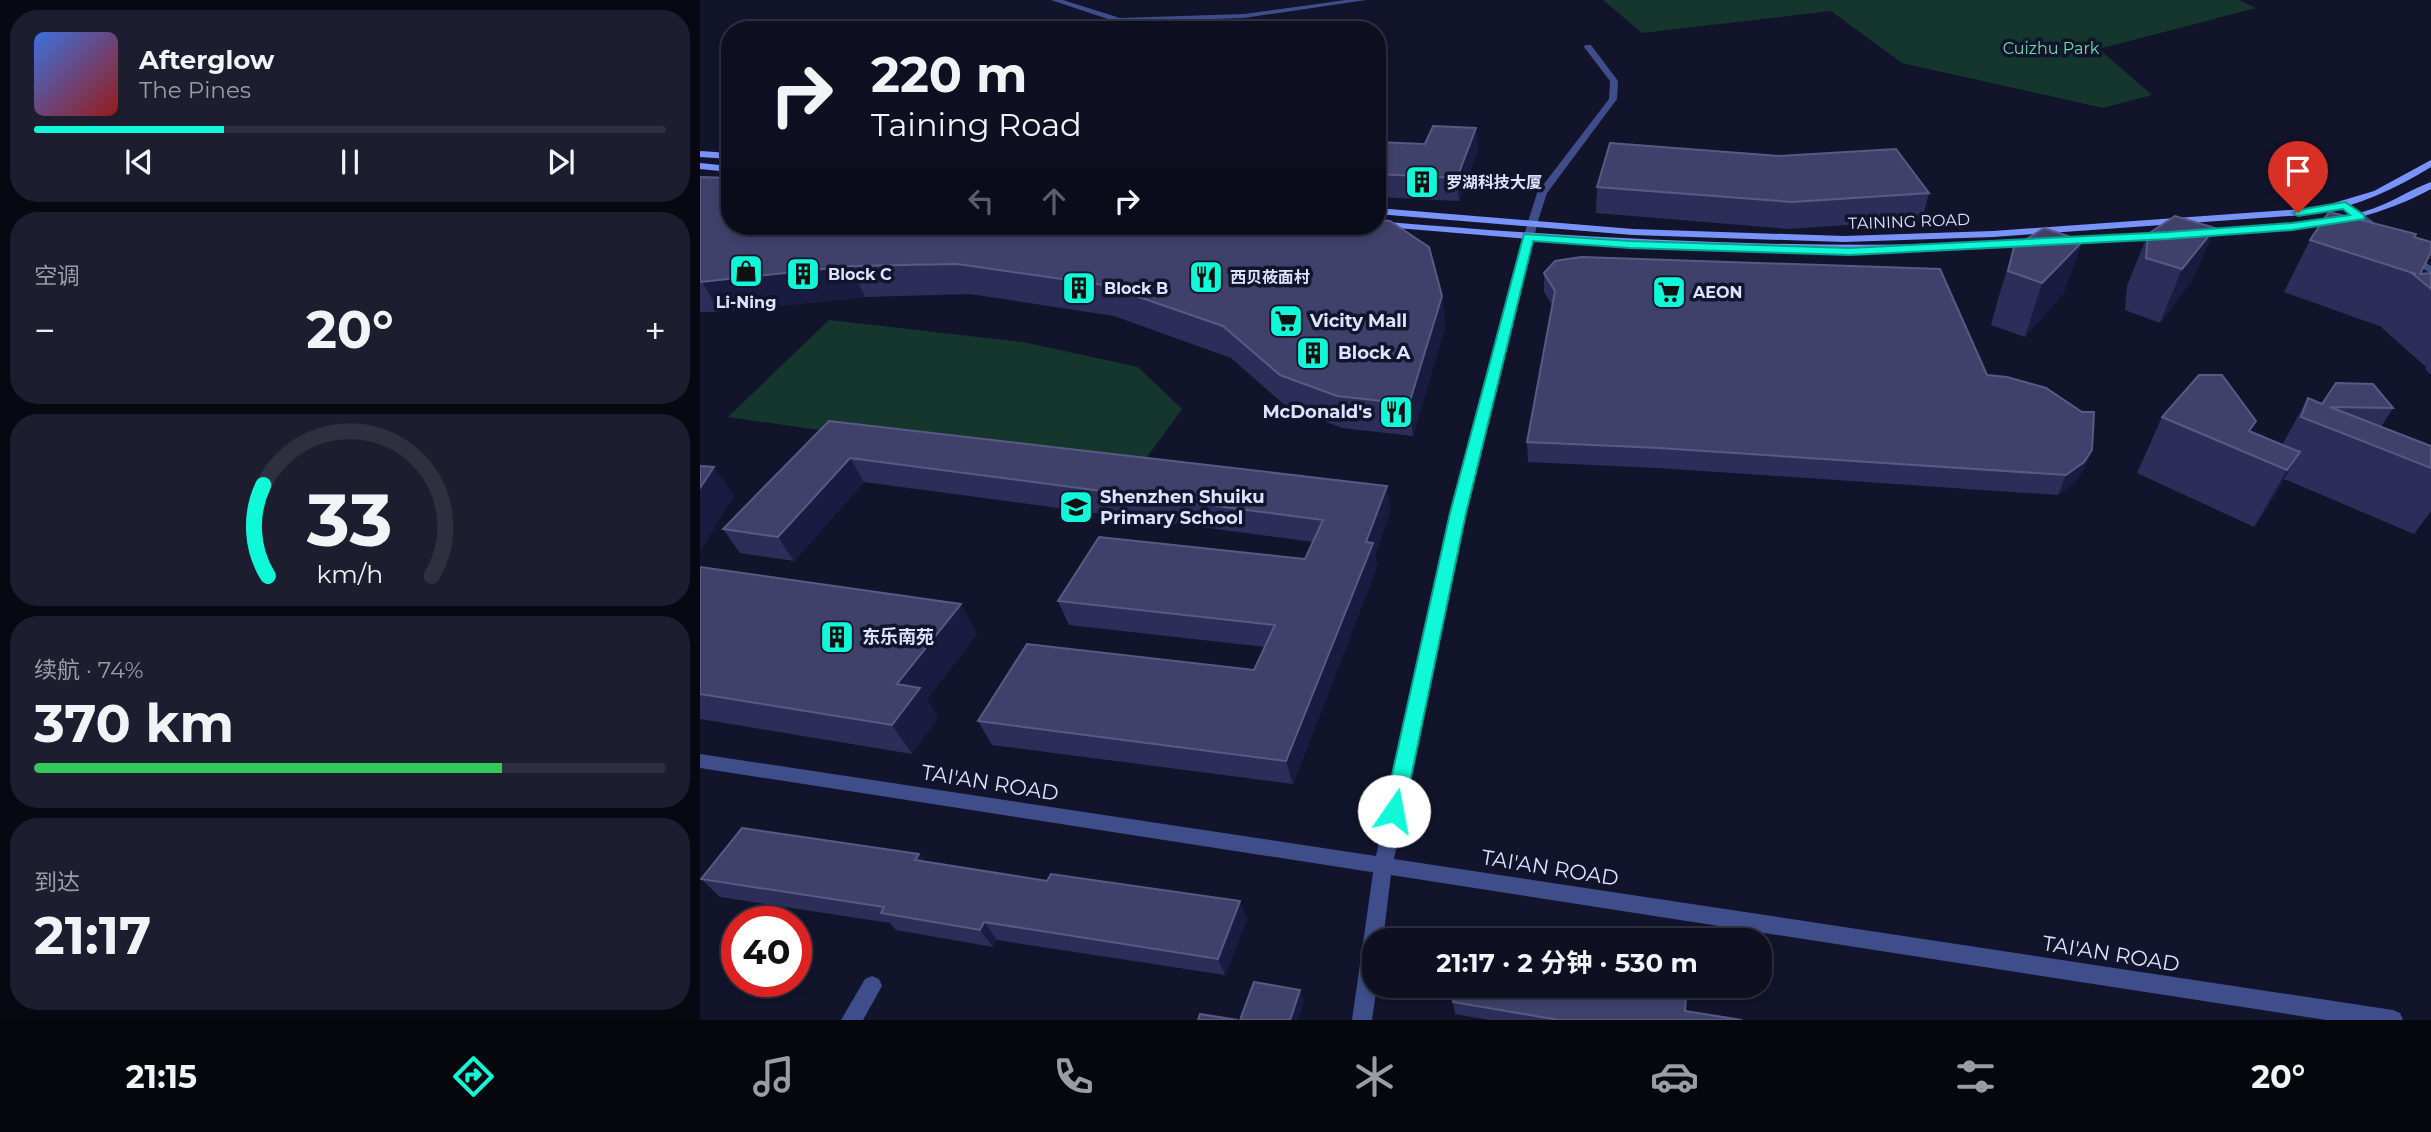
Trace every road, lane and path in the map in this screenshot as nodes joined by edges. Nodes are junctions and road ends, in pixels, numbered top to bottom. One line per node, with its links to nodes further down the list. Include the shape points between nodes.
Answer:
1 (1055, 0): 3 (street)
2 (1362, 0): 3 (street, via 1244,16)
3 (1120, 20)
4 (1588, 47): 15 (street, via 1614,81 1613,99 1542,193)
5 (700, 154): 6 (main road)
6 (721, 155)
7 (2431, 163): 11 (main road, TAINING ROAD, via 2385,192)
8 (700, 166): 9 (main road)
9 (721, 168)
10 (2431, 185): 13 (main road, TAINING ROAD, via 2407,200)
11 (2345, 205): 13 (street); 15 (main road, TAINING ROAD, via 2158,224 1844,239)
12 (1386, 212): 15 (main road, TAINING ROAD)
13 (2360, 217): 15 (main road, TAINING ROAD, via 2168,236 1850,251 1630,245); 16 (street)
14 (1386, 224): 15 (main road, TAINING ROAD)
15 (1530, 231): 20 (street, via 1458,513)
16 (2390, 239)
17 (2399, 247): 18 (street)
18 (2431, 271)
19 (700, 761): 20 (street, TAI'AN ROAD)
20 (1383, 866): 23 (street); 24 (street, TAI'AN ROAD)
21 (872, 986): 22 (street)
22 (851, 1020)
23 (1362, 1020)
24 (2393, 1020)

